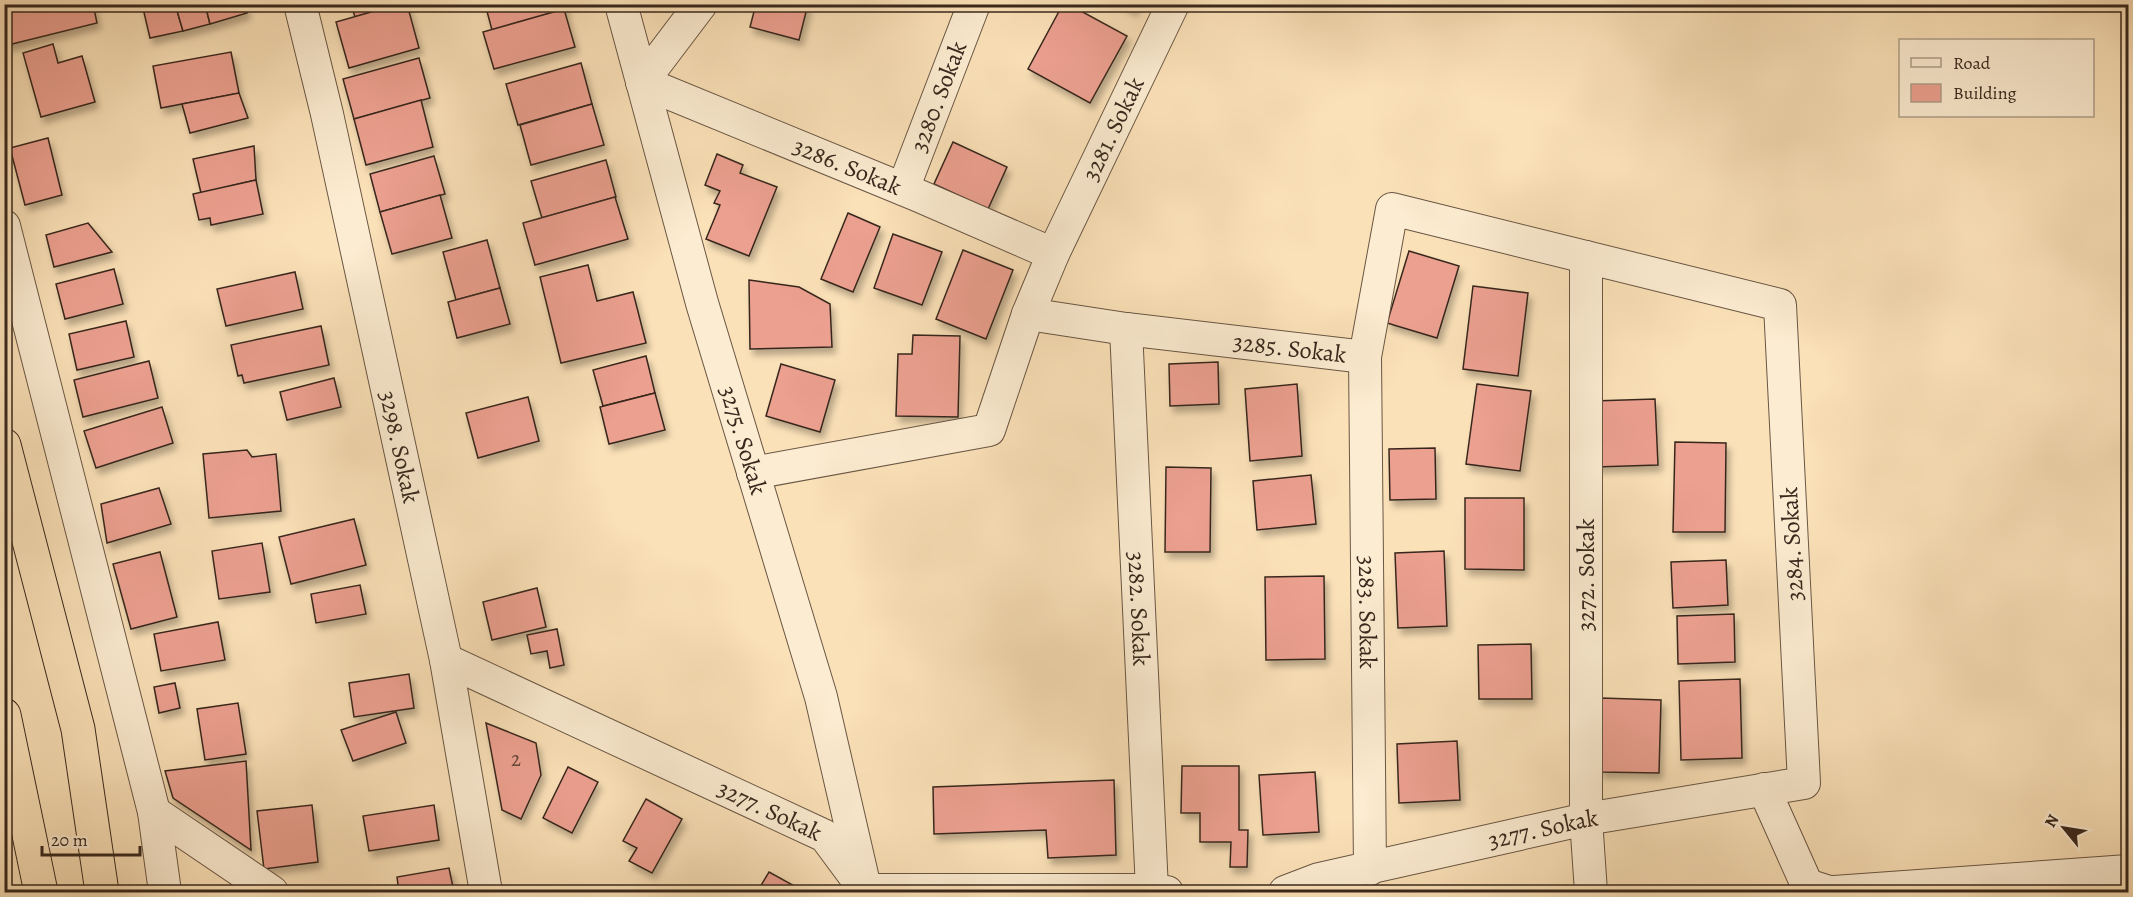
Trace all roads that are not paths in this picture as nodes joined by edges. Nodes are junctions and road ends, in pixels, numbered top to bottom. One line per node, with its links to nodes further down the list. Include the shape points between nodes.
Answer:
1 (300, 4): 17 (street, 3298. Sokak)
2 (621, 4): 6 (street, 3275. Sokak)
3 (701, 4): 6 (street)
4 (974, 4): 7 (street, 3280. Sokak)
5 (1173, 4): 9 (street, 3281. Sokak)
6 (642, 82): 7 (street, 3286. Sokak); 16 (street, 3275. Sokak)
7 (903, 189): 9 (street, 3286. Sokak)
8 (4, 226): 21 (street)
9 (1053, 254): 12 (street, 3281. Sokak)
10 (1586, 257): 11 (street, 3285. Sokak); 14 (street, 3285. Sokak, via 1392,210); 22 (street, 3272. Sokak)
11 (1780, 305): 19 (street, 3284. Sokak)
12 (1028, 314): 13 (street, 3285. Sokak); 16 (street, via 989,430)
13 (1126, 329): 14 (street, 3285. Sokak); 26 (street, 3282. Sokak)
14 (1365, 357): 23 (street, 3283. Sokak)
15 (4, 446): 28 (highway, via 78,729)
16 (753, 473): 25 (street, 3275. Sokak, via 822,697)
17 (446, 660): 25 (street, 3277. Sokak, via 825,836); 31 (street, 3298. Sokak)
18 (4, 715): 27 (highway)
19 (1804, 783): 20 (street, 3277. Sokak)
20 (1764, 789): 22 (street, 3277. Sokak); 34 (street, via 1807,885)
21 (154, 812): 29 (street); 30 (street)
22 (1586, 819): 23 (street, 3277. Sokak); 33 (street, 3272. Sokak)
23 (1370, 869): 32 (street, 3277. Sokak, via 1319,879)
24 (2128, 871): 35 (street)
25 (865, 891): 26 (street)
26 (1159, 891)
27 (41, 892)
28 (102, 892)
29 (165, 892)
30 (272, 892)
31 (486, 892)
32 (1285, 892)
33 (1591, 892)
34 (1828, 892)
35 (1834, 892)

